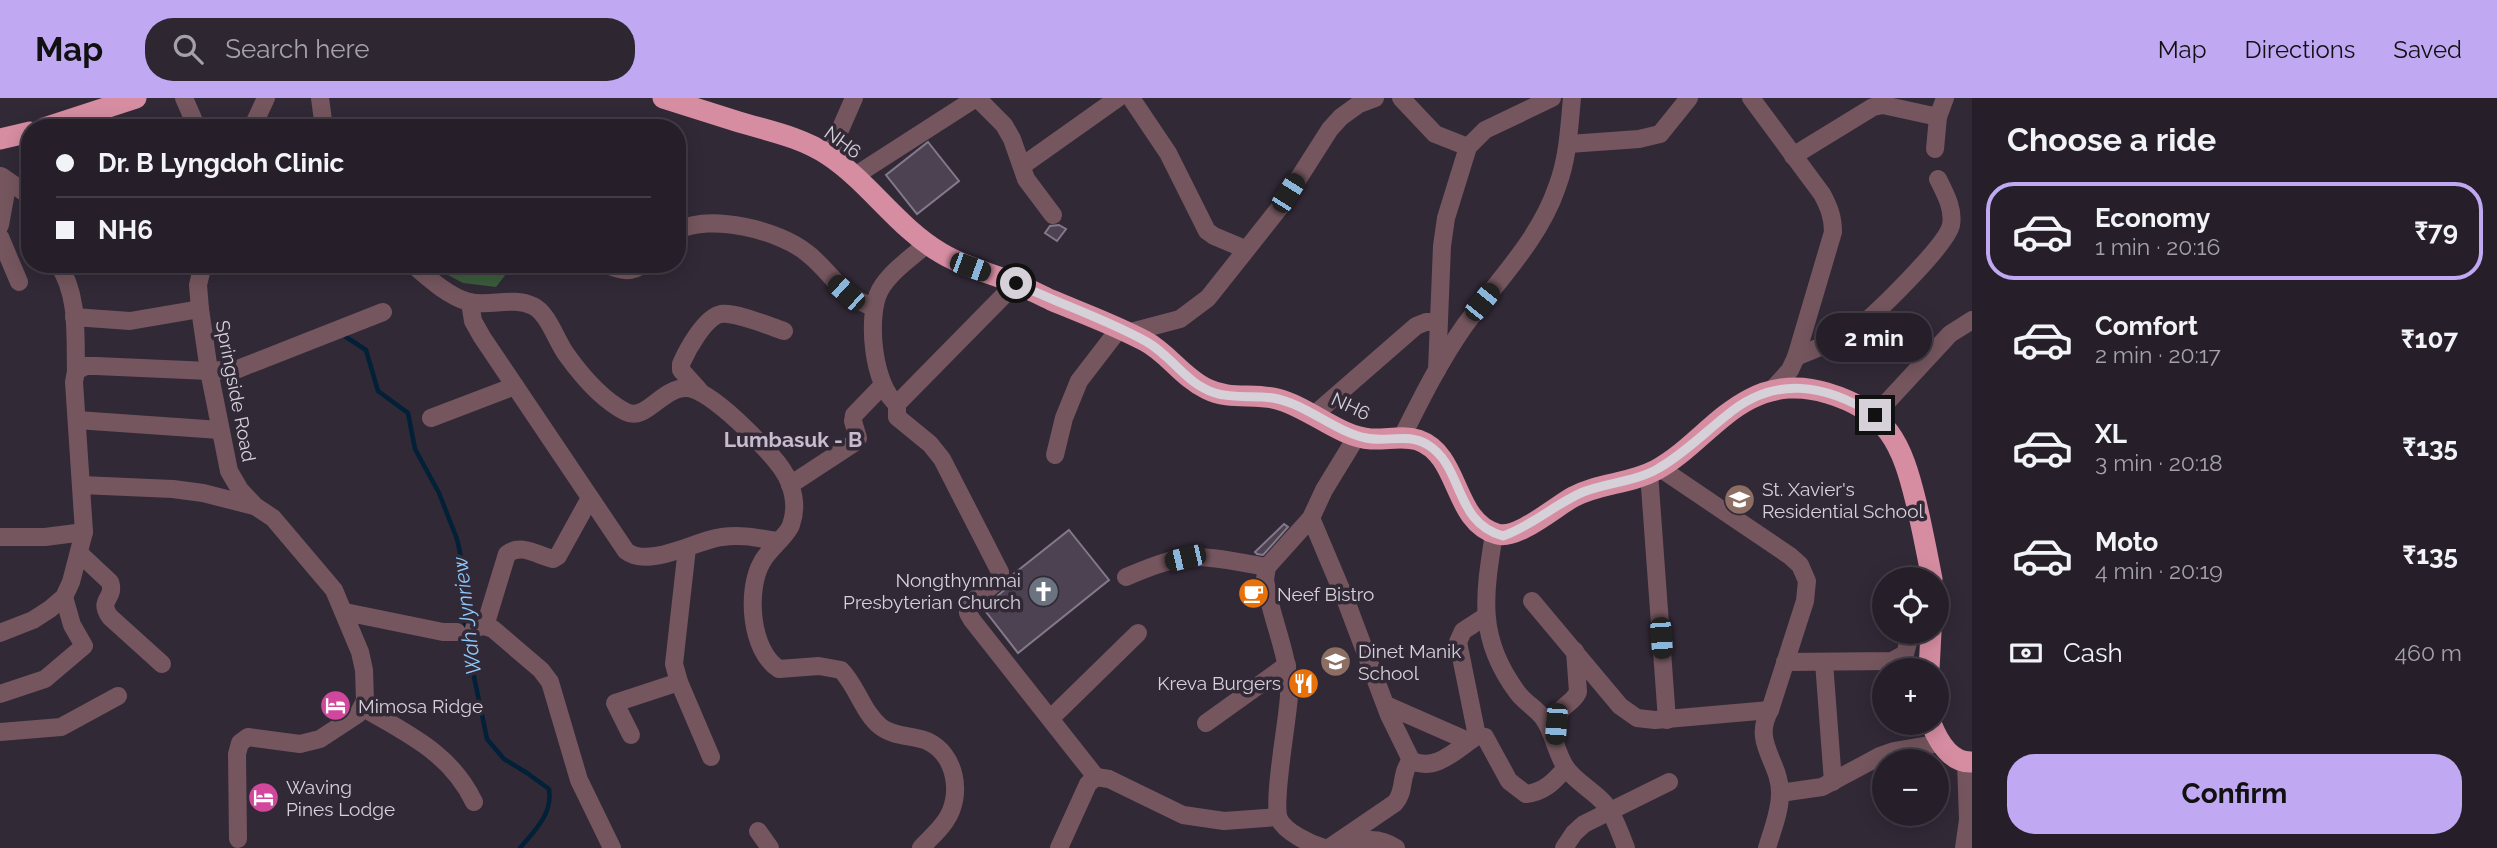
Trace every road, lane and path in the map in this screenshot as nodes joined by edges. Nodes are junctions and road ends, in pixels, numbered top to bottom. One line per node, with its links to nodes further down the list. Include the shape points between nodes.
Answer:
1 (136, 98): 17 (highway)
2 (184, 98): 20 (street)
3 (267, 98): 21 (street)
4 (320, 98): 22 (street)
5 (663, 98): 28 (highway, NH6 / NH6, via 776,132)
6 (854, 98): 28 (street)
7 (977, 98): 30 (street, via 1004,125); 31 (street)
8 (1118, 98): 30 (street)
9 (1131, 98): 40 (street, via 1168,153 1208,231)
10 (1375, 98): 40 (street, via 1359,104 1329,129 1281,206)
11 (1401, 98): 26 (street, via 1435,134)
12 (1552, 98): 26 (street, via 1485,130)
13 (1572, 98): 25 (street)
14 (1689, 98): 25 (street, via 1660,134)
15 (1751, 98): 29 (street)
16 (1945, 98): 18 (street)
17 (111, 102): 19 (highway)
18 (1938, 117): 27 (street); 29 (street, via 1883,105 1872,107)
19 (67, 119)
20 (193, 119)
21 (256, 119)
22 (323, 119)
23 (21, 134): 24 (highway)
24 (0, 139)
25 (1569, 144): 58 (street, via 1557,189 1543,218)
26 (1468, 147): 52 (street, via 1446,218)
27 (1935, 149)
28 (829, 155): 31 (highway, NH6 / NH6)
29 (1793, 156): 55 (street, via 1822,194 1833,221)
30 (1022, 166): 35 (street, via 1032,190)
31 (853, 177): 39 (highway, NH6 / NH6)
32 (1938, 179): 55 (street, via 1952,215 1947,236 1880,309 1855,329)
33 (2, 181): 34 (street); 36 (street)
34 (21, 191)
35 (1053, 215)
36 (0, 225)
37 (686, 228): 47 (street, via 717,224 774,234 811,256 853,299)
38 (0, 237): 44 (street)
39 (928, 244): 45 (highway, NH6 / NH6, via 970,267); 47 (street, via 888,279)
40 (1245, 249): 54 (street, via 1208,299 1193,311 1166,324)
41 (63, 273): 50 (street, via 70,285)
42 (201, 273): 48 (street, Springside Road)
43 (424, 273): 46 (street)
44 (19, 282)
45 (1016, 283): 54 (highway, NH6 / NH6); 63 (street)
46 (470, 302): 60 (street, via 473,321); 61 (street, via 522,302 535,307 580,372 602,396 634,415 669,392)
47 (874, 306): 59 (street, via 872,337)
48 (200, 309): 50 (street, via 130,321); 57 (street, Springside Road)
49 (383, 312): 57 (street, via 238,369)
50 (74, 317): 56 (street)
51 (1972, 320): 65 (street, via 1950,334)
52 (1438, 322): 58 (street); 64 (street, via 1416,326)
53 (784, 331): 61 (street, via 730,314 714,317 681,364)
54 (1123, 331): 64 (highway, NH6 / NH6, via 1149,343 1194,383 1213,393 1273,398); 71 (street, via 1079,381)
55 (1797, 357): 62 (street)
56 (76, 371): 57 (street, via 86,366); 67 (street)
57 (209, 371): 68 (street, Springside Road)
58 (1437, 373): 70 (street)
59 (883, 385): 63 (street, via 888,398); 74 (street, via 854,415 858,438 854,443)
60 (515, 386): 66 (street); 75 (street)
61 (699, 390): 74 (street, via 760,444)
62 (1771, 391): 65 (highway, via 1817,390); 72 (highway, via 1737,406 1684,452)
63 (897, 404): 106 (street, via 897,417 942,459 1000,572 1000,579 968,605 968,613)
64 (1315, 414): 69 (highway, NH6 / NH6)
65 (1875, 415): 85 (highway, via 1907,464)
66 (431, 418)
67 (77, 420): 68 (street); 73 (street)
68 (220, 430): 76 (street, Springside Road, via 234,482)
69 (1357, 436): 70 (highway, NH6 / NH6); 77 (street)
70 (1402, 437): 79 (highway, NH6 / NH6, via 1418,440 1441,456 1468,509)
71 (1055, 455)
72 (1654, 471): 79 (highway, via 1584,492 1516,531); 96 (street, via 1800,565 1807,581 1805,601); 107 (street)
73 (81, 485): 76 (street, via 173,489); 78 (street)
74 (790, 485): 81 (street, via 795,500 791,528)
75 (590, 498): 82 (street, via 634,557); 91 (street, via 558,556 553,559 521,548 507,554)
76 (255, 506): 89 (street, Springside Road, via 273,518 321,573)
77 (1311, 518): 84 (street); 103 (street)
78 (84, 532): 80 (street); 83 (street)
79 (1494, 534): 90 (street, via 1485,588)
80 (0, 537)
81 (777, 541): 82 (street, via 719,537); 130 (street, via 761,563 752,594 756,636 769,660 779,669 819,666 841,670 877,724 931,743 948,761 956,791 953,808)
82 (687, 548): 100 (street, via 674,648)
83 (79, 553): 87 (street); 98 (street, via 110,582 111,594 104,609)
84 (1268, 567): 86 (street, via 1185,558); 99 (street, via 1267,591)
85 (1929, 567)
86 (1126, 577)
87 (64, 597): 92 (street, via 33,620); 101 (street, via 83,646 45,679)
88 (1532, 601): 95 (street)
89 (345, 612): 91 (street, via 443,632); 104 (street, Springside Road, via 364,670)
90 (1486, 616): 112 (street, via 1463,631 1458,642); 113 (street, via 1507,677 1544,719)
91 (472, 628): 128 (street, via 494,629 550,682 579,780)
92 (0, 633)
93 (1138, 634): 106 (street)
94 (1909, 644): 97 (street, via 1900,659 1892,661)
95 (1575, 651): 107 (street, via 1628,713); 113 (street, via 1578,692 1558,716)
96 (1785, 662): 97 (street); 105 (street)
97 (1824, 662): 121 (street)
98 (162, 664)
99 (1287, 665): 108 (street); 125 (street, via 1289,697)
100 (678, 682): 110 (street, via 615,703); 115 (street)
101 (0, 694)
102 (118, 696): 109 (street, via 61,727)
103 (1385, 705): 112 (street); 116 (street)
104 (362, 708): 123 (street, via 447,762); 127 (street, via 320,739 300,744 248,737 240,743)
105 (1770, 710): 107 (street); 122 (street, via 1762,731)
106 (1051, 718): 119 (street)
107 (1667, 720)
108 (1206, 723)
109 (0, 732)
110 (631, 735)
111 (1936, 735): 114 (highway)
112 (1473, 739): 116 (street, via 1438,761 1423,764); 118 (street, via 1485,737 1509,781 1526,794 1548,787)
113 (1555, 741): 118 (street)
114 (1940, 743): 117 (highway, via 1957,760); 121 (street, via 1887,754)
115 (711, 757)
116 (1411, 760): 132 (street, via 1395,803)
117 (1969, 762): 137 (street)
118 (1566, 768): 124 (street)
119 (1096, 777): 125 (street, via 1183,815 1224,821); 131 (street, via 1088,784)
120 (1669, 782): 124 (street)
121 (1833, 782): 122 (street, via 1809,791)
122 (1780, 793): 136 (street)
123 (474, 802)
124 (1611, 812): 134 (street, via 1584,824); 135 (street)
125 (1278, 817): 132 (street, via 1285,827)
126 (758, 831): 129 (street)
127 (238, 839)
128 (612, 848)
129 (770, 848)
130 (921, 848)
131 (1059, 848)
132 (1328, 848): 133 (street, via 1374,839)
133 (1396, 848)
134 (1564, 848)
135 (1626, 848)
136 (1767, 848)
137 (1964, 848)

